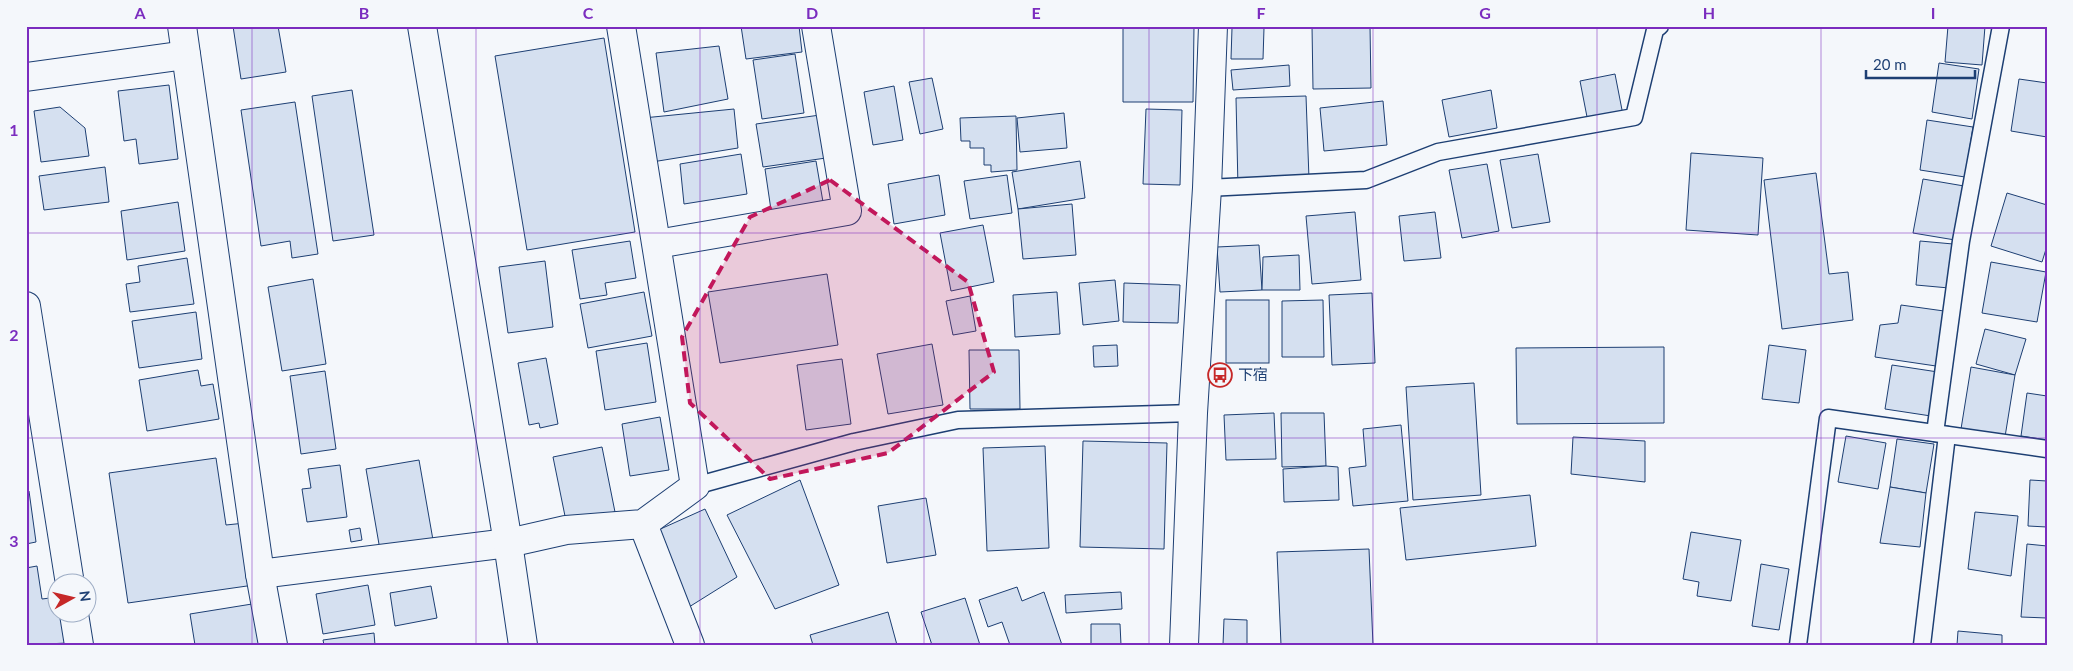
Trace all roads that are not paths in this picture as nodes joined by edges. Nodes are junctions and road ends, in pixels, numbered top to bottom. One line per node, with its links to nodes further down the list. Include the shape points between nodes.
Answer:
1 (182, 26): 8 (street)
2 (422, 26): 18 (street)
3 (621, 26): 11 (street)
4 (816, 26): 11 (street, via 846,211)
5 (1213, 26): 10 (street)
6 (1660, 26): 10 (lane, via 1655,30 1634,117 1438,152 1366,180)
7 (2001, 26): 14 (lane, via 1961,241)
8 (186, 55): 9 (street); 20 (street)
9 (26, 77)
10 (1207, 188): 13 (street)
11 (657, 244): 16 (street)
12 (26, 306): 19 (street)
13 (1193, 413): 16 (lane, via 958,420 854,442); 26 (street)
14 (1941, 434): 15 (lane); 27 (lane, via 1828,418); 28 (lane)
15 (2047, 449)
16 (695, 486): 17 (street)
17 (643, 524): 18 (street, via 566,530); 25 (street)
18 (508, 542): 20 (street); 24 (street)
19 (68, 574)
20 (260, 574): 23 (street)
21 (76, 624): 22 (street)
22 (79, 645)
23 (273, 645)
24 (523, 645)
25 (690, 645)
26 (1184, 645)
27 (1798, 645)
28 (1922, 645)

